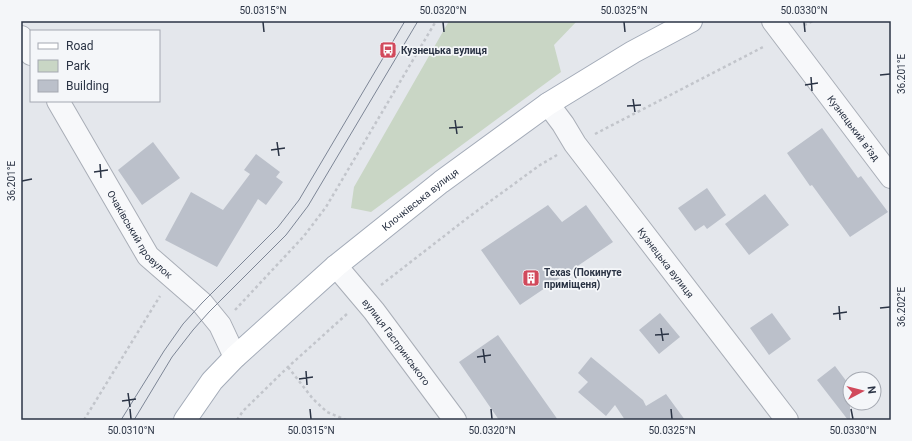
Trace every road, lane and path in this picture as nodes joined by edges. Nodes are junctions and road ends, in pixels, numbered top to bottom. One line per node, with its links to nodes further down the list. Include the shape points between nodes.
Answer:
1 (436, 21): 12 (path, via 326,207 304,236)
2 (691, 21): 7 (main road, Клочківська вулиця, via 633,52)
3 (773, 21): 8 (street, Кузнецький в’їзд)
4 (21, 37): 5 (street)
5 (30, 52)
6 (59, 102): 10 (street, Очаківський провулок, via 148,256)
7 (548, 104): 9 (main road, Клочківська вулиця, via 441,182); 20 (street, Кузнецька вулиця, via 575,144)
8 (891, 177)
9 (336, 266): 13 (main road, Клочківська вулиця); 19 (street, вулиця Гаспринського, via 374,311)
10 (173, 276): 12 (street, Очаківський провулок, via 202,303); 15 (path)
11 (351, 310): 14 (path)
12 (220, 325): 13 (street, Очаківський провулок)
13 (234, 357): 16 (main road, Клочківська вулиця, via 212,381)
14 (288, 367): 17 (path, via 243,410); 18 (path, via 313,399 327,412)
15 (84, 420)
16 (185, 420)
17 (237, 420)
18 (346, 420)
19 (455, 420)
20 (787, 420)

